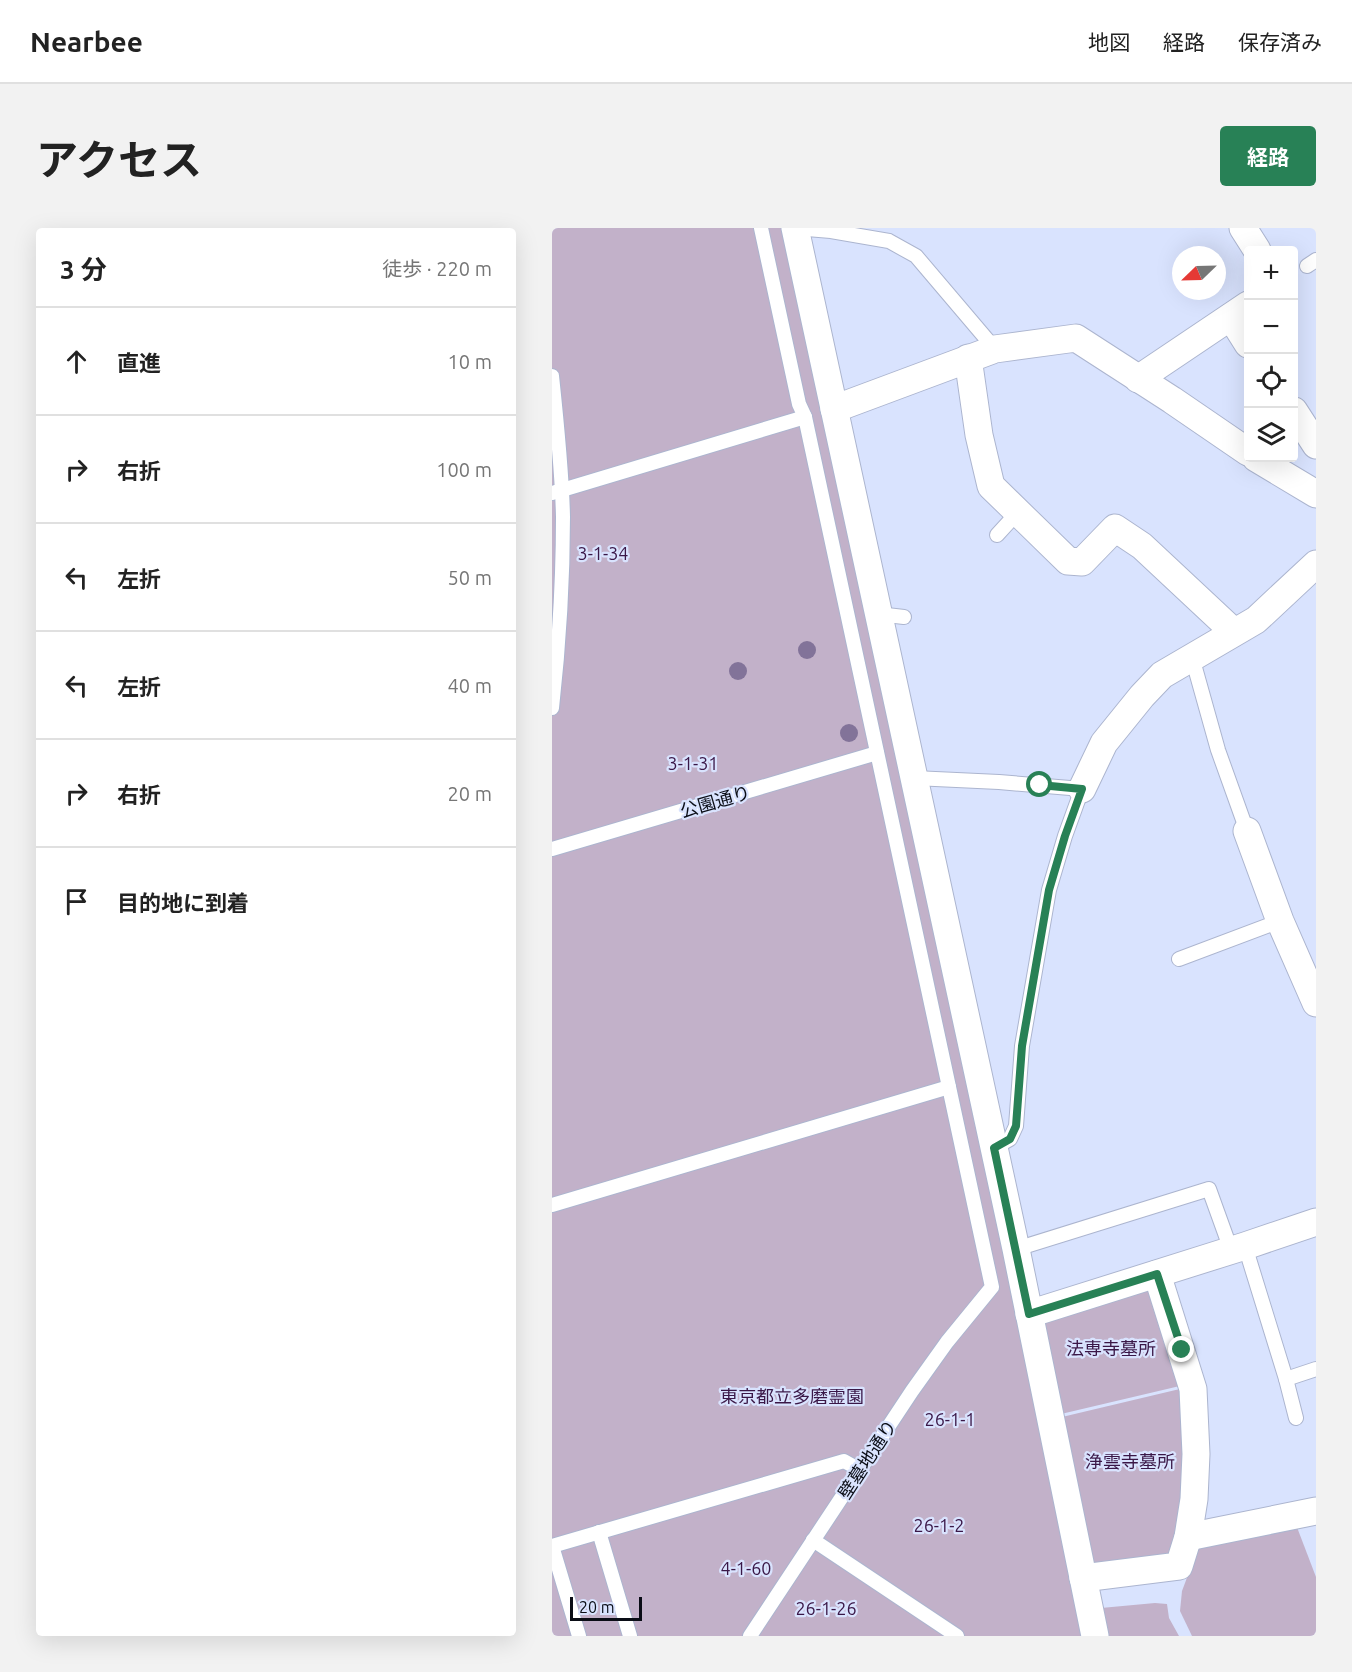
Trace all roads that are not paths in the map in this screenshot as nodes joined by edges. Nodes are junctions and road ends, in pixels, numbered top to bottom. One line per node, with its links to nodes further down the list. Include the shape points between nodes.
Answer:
1 (761, 228): 12 (lane)
2 (795, 228): 7 (lane, via 889,241 916,256); 11 (street)
3 (1243, 228): 4 (street)
4 (1254, 246)
5 (1239, 311): 6 (street); 10 (street)
6 (1244, 329)
7 (994, 349): 8 (street); 10 (street, via 1076,338)
8 (968, 358): 11 (street); 19 (street, via 991,486)
9 (552, 376): 17 (lane)
10 (1138, 379): 15 (street)
11 (834, 409): 27 (street, via 891,615)
12 (805, 417): 17 (lane); 26 (lane)
13 (1298, 418): 14 (street)
14 (1316, 445)
15 (1244, 449)
16 (1263, 462): 18 (street)
17 (557, 491): 24 (lane, via 563,517)
18 (1316, 494)
19 (1018, 512): 20 (lane); 22 (street, via 1068,561 1082,562 1115,528 1142,546)
20 (998, 535)
21 (1316, 564): 22 (street, via 1256,620)
22 (1234, 633): 23 (street)
23 (1192, 657): 28 (street, via 1162,675 1142,696 1104,743); 29 (lane)
24 (554, 681): 25 (lane)
25 (552, 708)
26 (877, 753): 30 (lane, 公園通り); 34 (lane)
27 (914, 778): 28 (lane); 35 (street)
28 (1082, 789): 35 (lane, via 1049,890 1022,1046 1016,1126 1010,1139)
29 (1246, 831): 31 (street)
30 (552, 849)
31 (1280, 921): 32 (lane); 33 (street)
32 (1179, 959)
33 (1316, 1003)
34 (949, 1087): 36 (lane); 45 (lane, 壁墓地通り, via 992,1287 933,1362)
35 (994, 1148): 39 (street)
36 (552, 1205)
37 (1316, 1222): 38 (street)
38 (1238, 1248): 39 (lane, via 1209,1189); 40 (street); 43 (lane)
39 (1016, 1249): 41 (street)
40 (1157, 1274): 41 (street); 48 (street, via 1193,1389 1196,1454)
41 (1029, 1314): 51 (street)
42 (1316, 1369): 43 (lane)
43 (1286, 1379): 44 (lane)
44 (1296, 1418)
45 (860, 1470): 47 (lane, via 844,1461); 49 (lane, 壁墓地通り)
46 (1316, 1511): 48 (street)
47 (599, 1533): 50 (lane); 53 (lane)
48 (1188, 1537): 51 (street, via 1179,1566)
49 (813, 1540): 54 (lane, 壁墓地通り); 55 (lane)
50 (552, 1546): 52 (lane)
51 (1083, 1578): 56 (street)
52 (579, 1636)
53 (630, 1636)
54 (750, 1636)
55 (957, 1636)
56 (1095, 1636)

